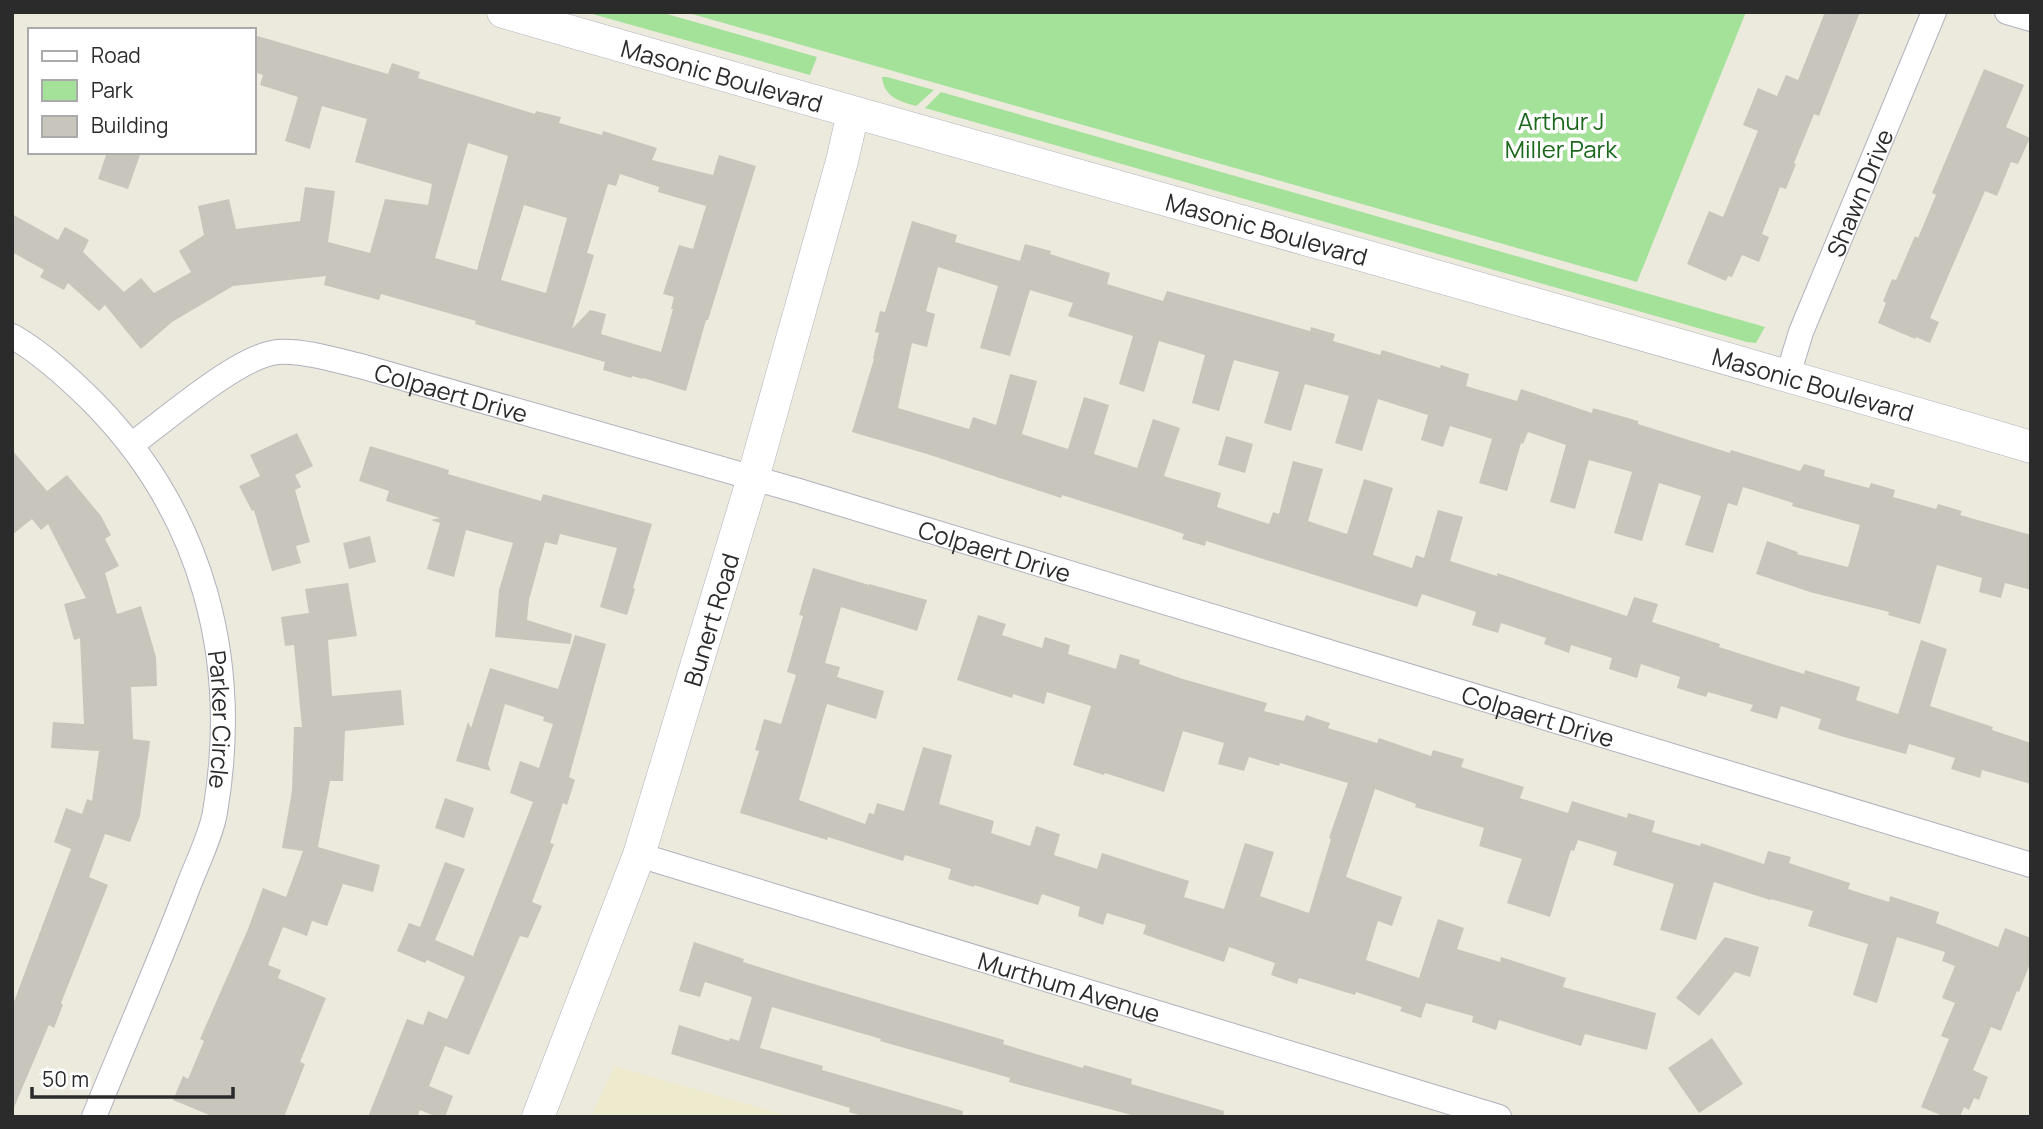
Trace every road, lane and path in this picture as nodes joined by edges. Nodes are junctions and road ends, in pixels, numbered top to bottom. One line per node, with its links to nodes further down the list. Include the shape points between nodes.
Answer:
1 (503, 12): 5 (street, Masonic Boulevard)
2 (1934, 12): 7 (street, Shawn Drive, via 1801,332)
3 (2007, 12): 4 (street)
4 (2031, 19)
5 (853, 113): 7 (street, Masonic Boulevard); 10 (street, Bunert Road)
6 (12, 336): 8 (street, via 79,388)
7 (1788, 375): 9 (street, Masonic Boulevard)
8 (131, 445): 10 (street, Colpaert Drive, via 222,377 277,352 364,367); 13 (street, Parker Circle, via 164,493 191,549 210,604 220,664 222,737 215,815)
9 (2031, 447)
10 (753, 478): 11 (street, Bunert Road); 12 (street, Colpaert Drive)
11 (639, 855): 14 (street, Bunert Road); 15 (street, Murthum Avenue)
12 (2031, 865)
13 (94, 1117)
14 (538, 1117)
15 (1499, 1117)

